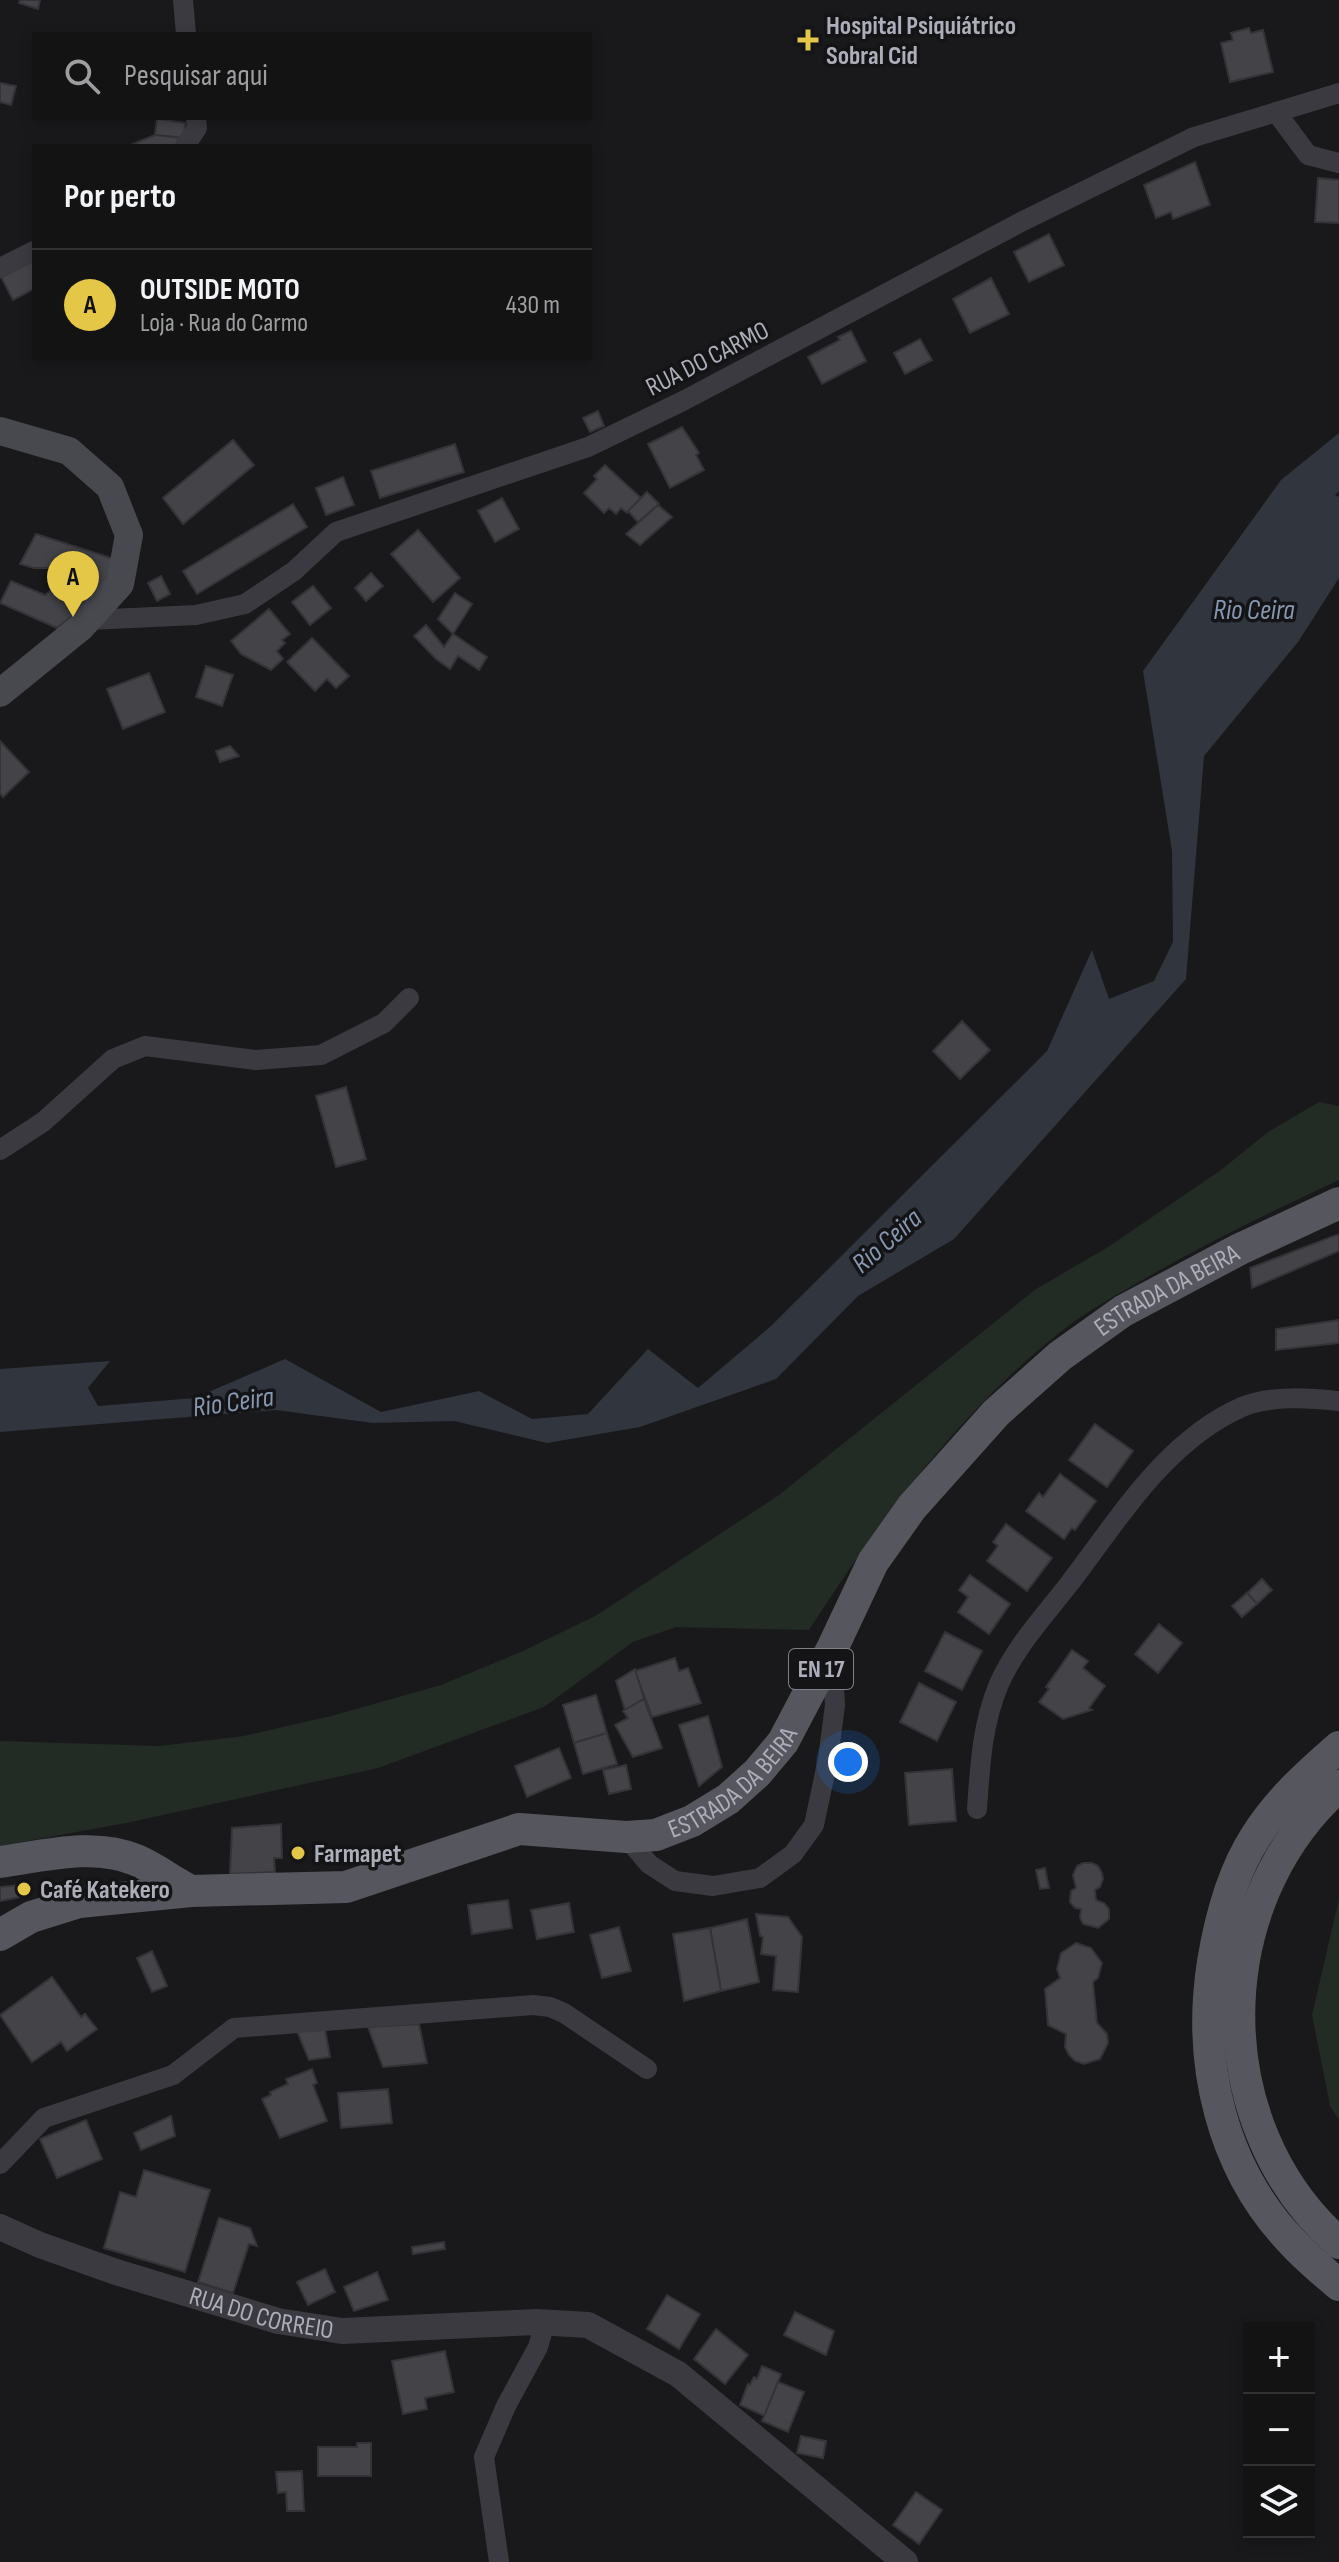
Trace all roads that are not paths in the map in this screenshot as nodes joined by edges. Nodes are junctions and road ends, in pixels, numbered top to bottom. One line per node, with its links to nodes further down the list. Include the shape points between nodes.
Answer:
1 (183, 0): 2 (street)
2 (186, 32)
3 (1339, 93): 4 (street, RUA DO CARMO)
4 (1276, 112): 7 (street, via 1308,155); 11 (street, RUA DO CARMO, via 1181,143 588,447 336,532 294,571 245,604 196,615)
5 (196, 120): 6 (street)
6 (186, 144)
7 (1339, 163)
8 (32, 252): 9 (street)
9 (0, 268)
10 (0, 431): 11 (main road, via 69,451 110,487 129,535 120,584)
11 (89, 620): 12 (main road)
12 (0, 693)
13 (409, 998): 14 (street, via 384,1023 321,1055 256,1060 145,1046 113,1059 43,1122)
14 (0, 1150)
15 (1339, 1203): 17 (main road, ESTRADA DA BEIRA / EN 17, via 1123,1311 1060,1356 996,1413 912,1507 873,1562)
16 (1339, 1401): 20 (street, via 1244,1406 1198,1433 1156,1472 1019,1648 999,1683 982,1736)
17 (832, 1649): 21 (main road, ESTRADA DA BEIRA / EN 17, via 783,1742 757,1773 692,1821 656,1835); 21 (street, via 835,1705 828,1759 814,1825 793,1854 760,1878 713,1886 675,1881 649,1864)
18 (1339, 1747): 31 (main road, via 1281,1802 1238,1869 1216,1942 1207,2032 1218,2109 1248,2180 1292,2242)
19 (1339, 1786): 30 (main road, via 1291,1840 1263,1891 1245,1947 1238,2043 1264,2139 1293,2192)
20 (977, 1809)
21 (626, 1837): 24 (main road, ESTRADA DA BEIRA / EN 17, via 519,1829 346,1887)
22 (136, 1860): 23 (main road, via 81,1852); 24 (main road); 25 (main road, via 127,1881)
23 (0, 1862)
24 (191, 1891): 25 (main road, ESTRADA DA BEIRA / EN 17)
25 (109, 1901): 26 (main road, ESTRADA DA BEIRA / EN 17, via 79,1902 31,1917)
26 (0, 1935)
27 (647, 2069): 28 (street, via 564,2013 533,2005 234,2028 173,2075 44,2118)
28 (0, 2164)
29 (0, 2227): 32 (street, RUA DO CORREIO, via 116,2272 278,2321 342,2331)
30 (1339, 2243)
31 (1339, 2285)
32 (541, 2322): 33 (street, via 538,2347 484,2457); 34 (street, RUA DO CORREIO, via 588,2325 678,2374)
33 (499, 2562)
34 (905, 2562)

